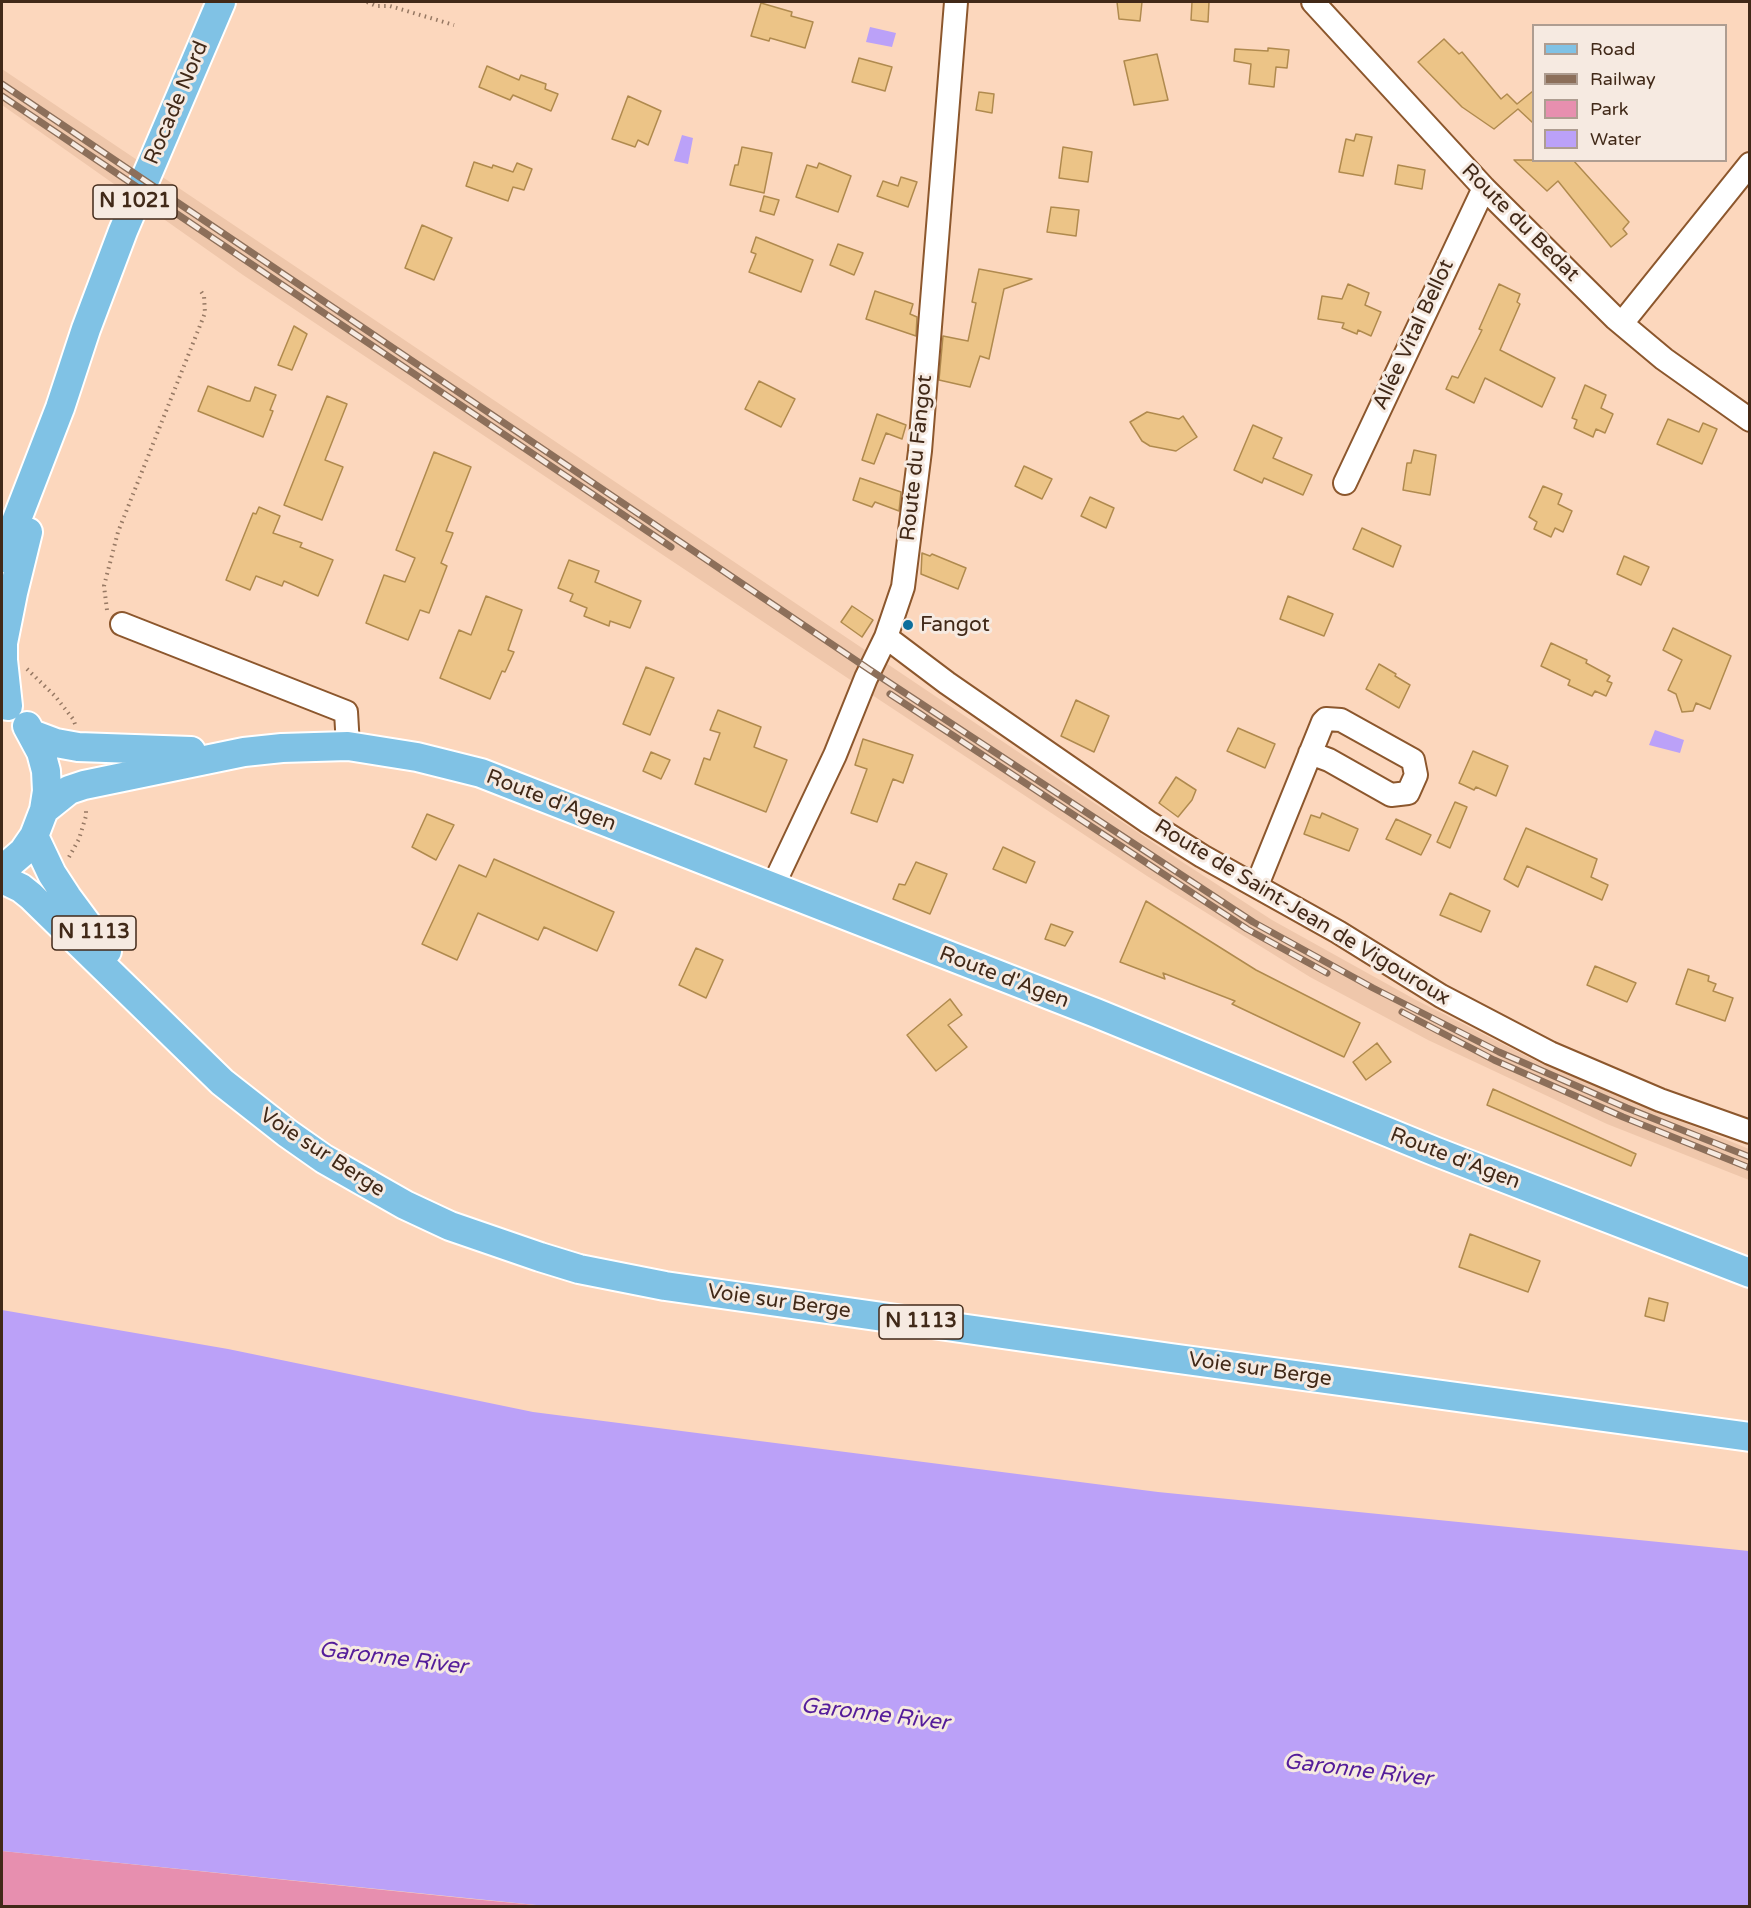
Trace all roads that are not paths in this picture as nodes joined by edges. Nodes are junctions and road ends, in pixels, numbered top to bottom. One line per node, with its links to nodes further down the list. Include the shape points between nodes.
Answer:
1 (221, 2): 7 (main road, Rocade Nord / N 1021, via 123,231)
2 (956, 2): 12 (street, Route du Fangot, via 920,451 903,587)
3 (1313, 2): 5 (street, Route du Bedat)
4 (1749, 164): 6 (street)
5 (1484, 188): 6 (street, Route du Bedat); 9 (street, Allée Vital Bellot)
6 (1623, 322): 8 (street, Route du Bedat, via 1664,359)
7 (60, 408): 10 (main road, N 1021); 13 (main road, N 1021, via 3,643)
8 (1749, 420)
9 (1345, 483)
10 (2, 558)
11 (122, 624): 15 (street, via 346,712)
12 (886, 637): 21 (street, Route de Saint-Jean de Vigouroux, via 1148,822); 22 (street, Route du Fangot)
13 (5, 704): 14 (main road)
14 (32, 734): 16 (main road, Route d'Agen, via 56,744 78,747); 18 (main road, via 46,771 47,791)
15 (348, 746): 16 (main road, Route d'Agen); 22 (main road, Route d'Agen, via 481,773)
16 (244, 752): 18 (main road, Route d'Agen, via 69,790)
17 (1310, 753): 21 (street)
18 (39, 823): 19 (main road, Route d'Agen, via 23,852); 23 (main road, N 1113, via 52,874)
19 (2, 870)
20 (2, 879): 23 (main road, N 1113, via 31,896)
21 (1257, 885): 24 (street, Route de Saint-Jean de Vigouroux, via 1507,1032 1660,1100)
22 (772, 888): 25 (main road, Route d'Agen)
23 (163, 1024): 26 (main road, Voie sur Berge / N 1113, via 253,1108 324,1159 450,1226 579,1269 664,1286)
24 (1749, 1132)
25 (1749, 1273)
26 (1749, 1437)

